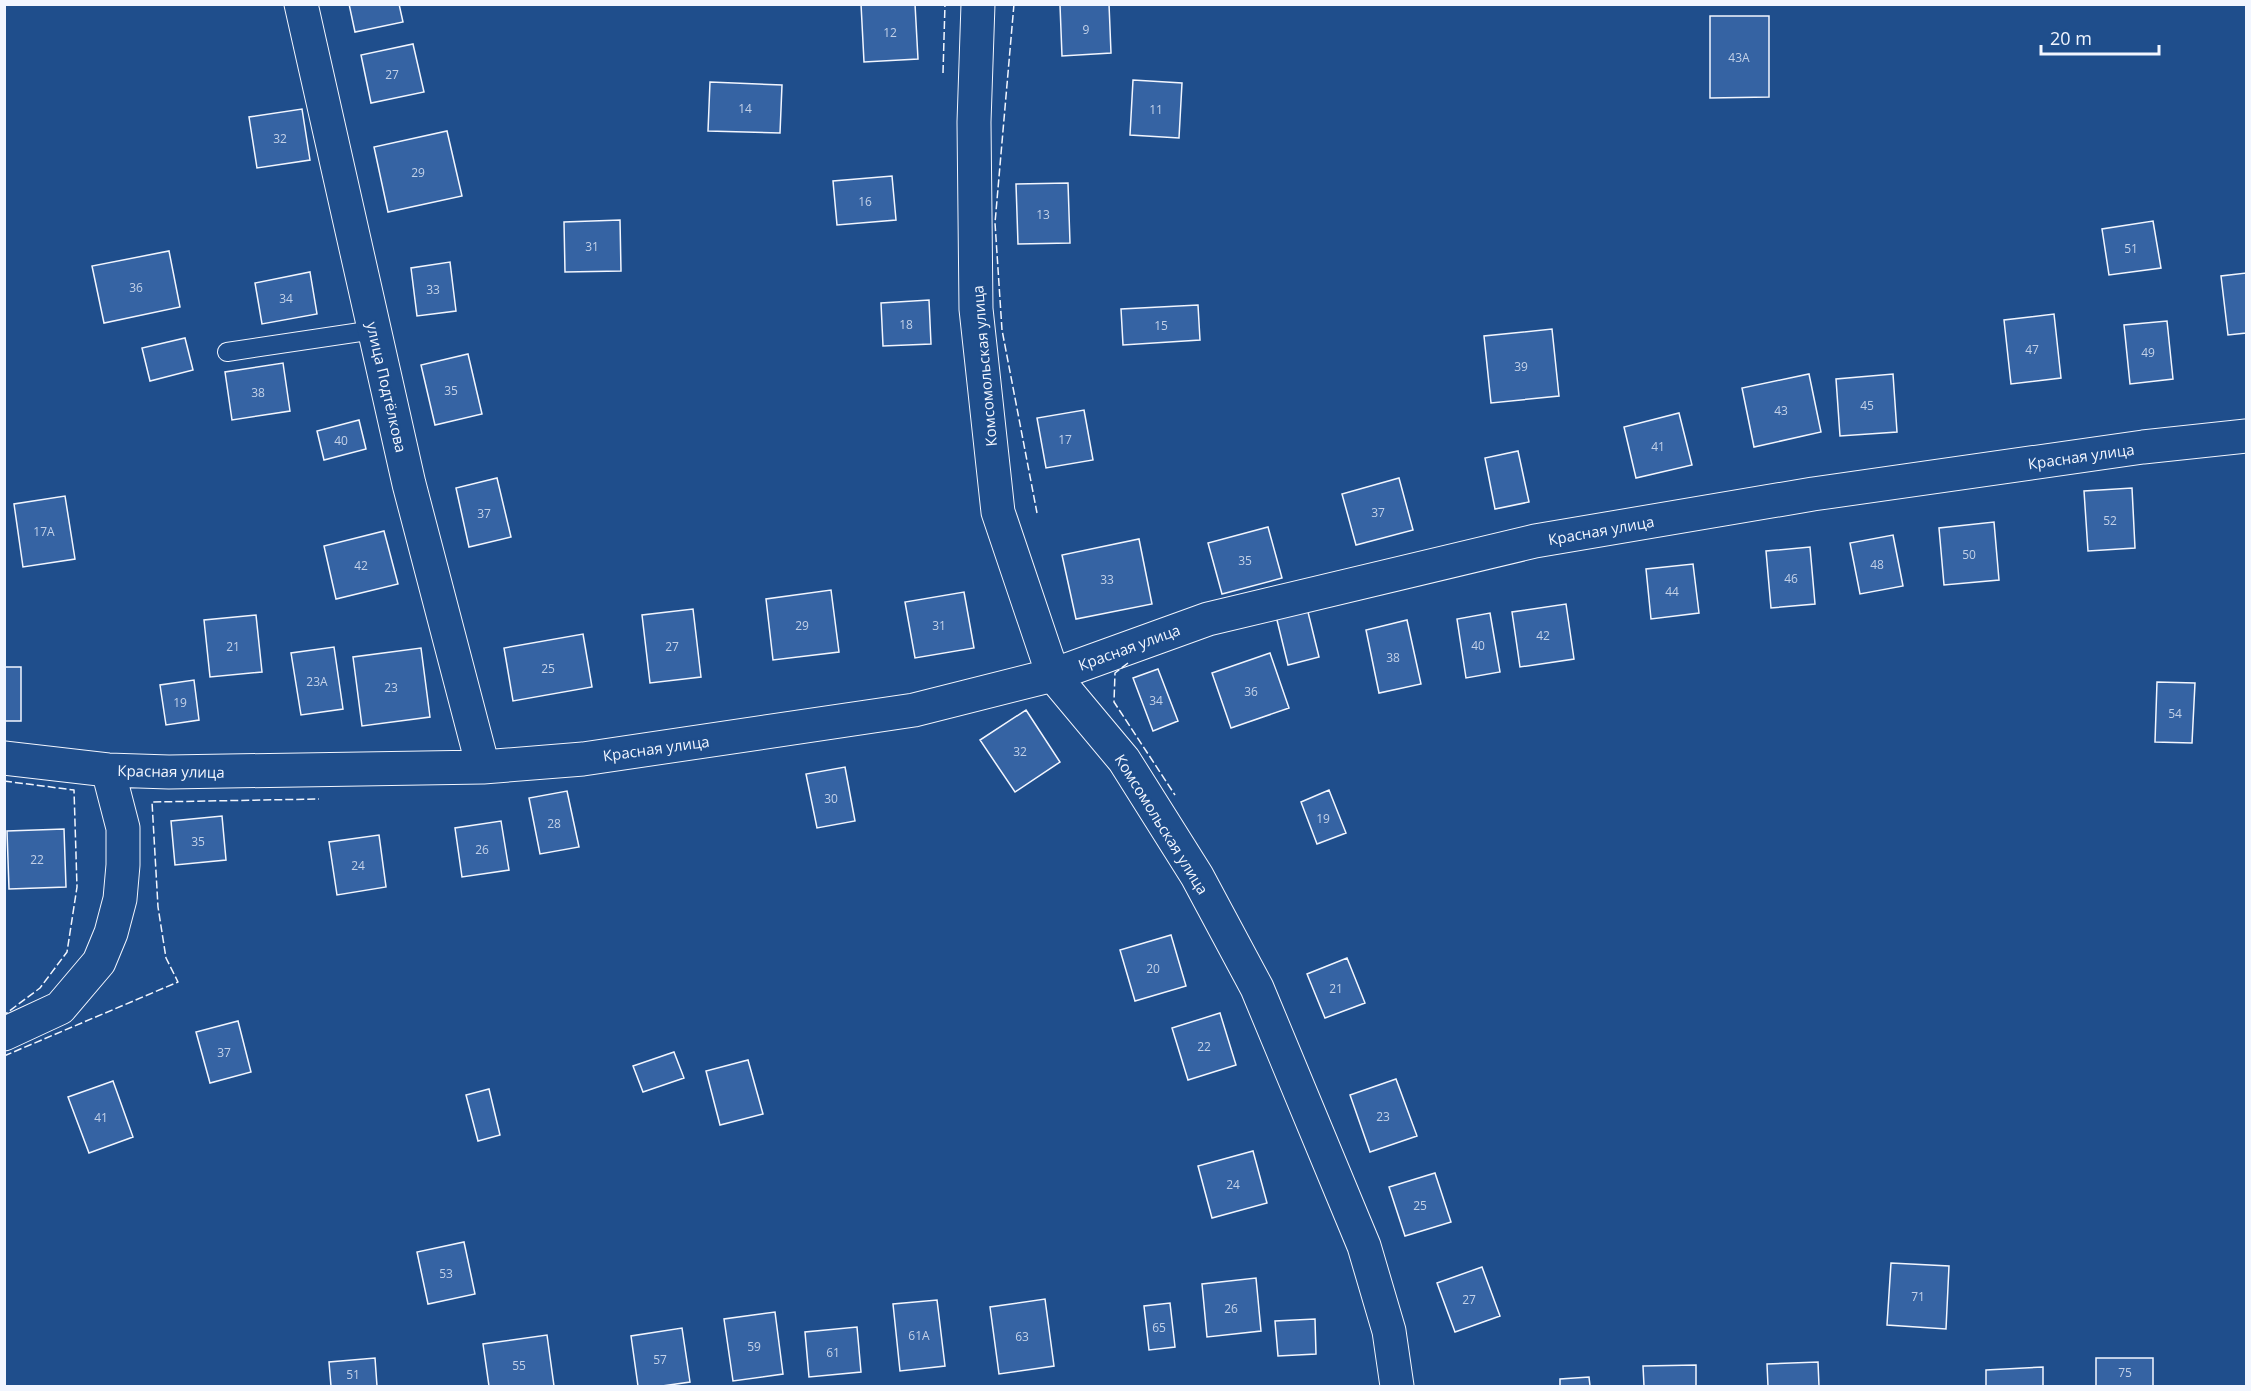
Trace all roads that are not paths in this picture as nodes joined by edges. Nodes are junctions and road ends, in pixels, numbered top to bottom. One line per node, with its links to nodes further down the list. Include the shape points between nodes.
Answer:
1 (301, 4): 3 (street, улица Подтёлкова)
2 (978, 4): 6 (street, Комсомольская улица, via 974,122 976,309 998,512)
3 (374, 330): 4 (lane); 8 (street, улица Подтёлкова, via 409,484)
4 (227, 352)
5 (2247, 436): 6 (street, Красная улица, via 1813,494 1535,541 1208,619)
6 (1053, 675): 8 (street, Красная улица, via 914,710 583,759); 11 (street, Комсомольская улица, via 1124,760 1197,876 1257,988 1364,1246 1389,1330)
7 (4, 758): 9 (street, Красная улица)
8 (483, 766): 9 (street, Красная улица)
9 (108, 770): 10 (street, via 123,828 120,898 111,933 99,962 60,1008)
10 (4, 1034)
11 (1397, 1386)

